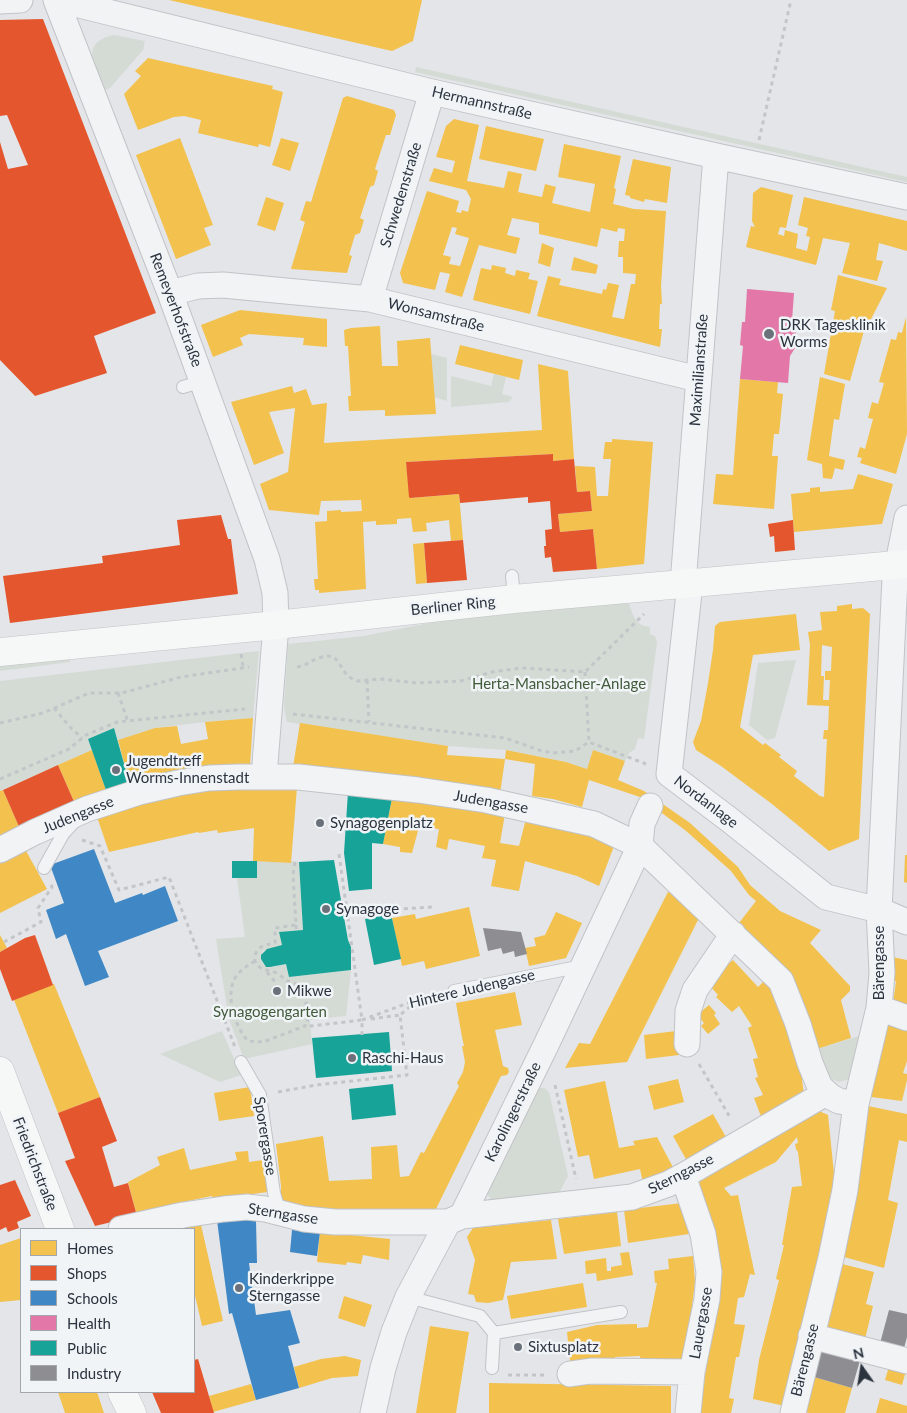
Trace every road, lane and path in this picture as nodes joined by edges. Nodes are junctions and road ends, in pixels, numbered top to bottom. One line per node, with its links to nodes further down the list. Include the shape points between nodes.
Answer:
1 (20, 0): 4 (street)
2 (57, 0): 5 (street, Hermannstraße); 9 (street, Remeyerhofstraße)
3 (791, 0): 6 (path)
4 (0, 1)
5 (432, 92): 7 (street, Hermannstraße); 10 (street, Schwedenstraße)
6 (759, 140)
7 (716, 156): 8 (street, Hermannstraße); 11 (street, Maximilianstraße)
8 (907, 197)
9 (170, 293): 10 (street, Wonsamstraße, via 198,286 223,285); 16 (street, Remeyerhofstraße, via 193,384 266,559 275,593)
10 (370, 299): 11 (street, Wonsamstraße)
11 (698, 379): 14 (street, Maximilianstraße)
12 (907, 518): 13 (street, Bärengasse)
13 (902, 564): 14 (main road, Berliner Ring); 39 (street, Bärengasse)
14 (687, 584): 16 (main road, Berliner Ring, via 513,587); 28 (street, Nordanlage)
15 (652, 608): 18 (path)
16 (276, 625): 17 (main road, Berliner Ring); 20 (street)
17 (0, 652)
18 (585, 672): 19 (path, via 521,668 461,681); 27 (path)
19 (367, 680): 20 (path, via 356,681 349,677 337,659 320,657); 24 (path)
20 (277, 684): 21 (path, via 242,667 160,682); 23 (path, via 253,708); 24 (path); 29 (street)
21 (118, 694): 22 (path, via 89,693); 23 (path)
22 (54, 708): 25 (path); 26 (path)
23 (128, 722): 26 (path, via 117,722)
24 (369, 722): 27 (path, via 505,738 553,753 575,751)
25 (0, 723)
26 (82, 738): 30 (path, via 69,748)
27 (589, 742): 28 (path)
28 (669, 774): 33 (street, Karolingerstraße, via 642,824); 39 (street, Nordanlage, via 826,897)
29 (264, 776): 31 (street, Judengasse, via 178,783); 33 (street, Judengasse, via 298,776 486,800 594,824)
30 (0, 779)
31 (87, 809): 32 (lane); 34 (street, Judengasse)
32 (63, 834): 37 (lane); 60 (path, via 100,846 119,890 169,877)
33 (640, 846): 44 (street, Judengasse); 47 (street, Karolingerstraße)
34 (0, 850)
35 (339, 854): 40 (path)
36 (295, 862): 42 (path, via 292,875)
37 (44, 868): 45 (path, via 52,887 38,908 41,922)
38 (433, 907): 40 (path)
39 (879, 910): 41 (street, Nordanlage); 52 (street, Bärengasse, via 882,973)
40 (348, 912): 55 (path)
41 (907, 922)
42 (296, 925): 43 (path); 46 (path, via 275,928 275,945 259,949)
43 (296, 931)
44 (733, 934): 58 (street, via 695,990 688,1012); 62 (street, Judengasse, via 780,981 815,1076)
45 (4, 942)
46 (256, 961): 48 (path, via 262,970); 56 (path, via 234,979 231,992 243,1036 248,1041 263,1042 305,1026)
47 (583, 966): 50 (lane, Hintere Judengasse); 59 (street, Karolingerstraße)
48 (267, 971): 49 (path, via 276,983); 56 (path, via 279,974 302,988)
49 (277, 991)
50 (454, 991): 51 (path, Hintere Judengasse)
51 (419, 998): 53 (path); 55 (path, Hintere Judengasse)
52 (879, 1008): 54 (street); 64 (street, Bärengasse)
53 (400, 1015): 55 (path, Hintere Judengasse); 63 (path, via 407,1075)
54 (907, 1018)
55 (362, 1020): 56 (path, Hintere Judengasse, via 311,1026); 57 (path)
56 (307, 1021)
57 (362, 1035)
58 (687, 1044): 65 (path)
59 (546, 1045): 67 (path); 69 (street, Karolingerstraße)
60 (241, 1062): 63 (lane, Sporergasse)
61 (0, 1070): 70 (main road, Friedrichstraße)
62 (826, 1093): 64 (street, via 840,1101); 65 (street, Sterngasse)
63 (260, 1095): 68 (lane, Sporergasse)
64 (856, 1104): 75 (street, Bärengasse, via 846,1190)
65 (742, 1142): 66 (street, Sterngasse)
66 (683, 1176): 67 (street, Sterngasse, via 632,1197); 78 (street, Lauergasse, via 703,1234 708,1272 708,1299)
67 (582, 1203): 69 (street, Sterngasse)
68 (280, 1214): 69 (street, Sterngasse, via 335,1222); 71 (street, Sterngasse, via 247,1207 224,1208)
69 (455, 1219): 72 (street, Karolingerstraße)
70 (60, 1228)
71 (125, 1228)
72 (408, 1297): 74 (lane, via 480,1316); 80 (street, Karolingerstraße, via 388,1350)
73 (621, 1312): 74 (lane)
74 (494, 1333): 77 (lane)
75 (811, 1336): 76 (street); 82 (street, Bärengasse)
76 (907, 1361)
77 (492, 1368): 79 (path, via 507,1376)
78 (692, 1372): 79 (street, via 591,1371); 81 (street, Lauergasse)
79 (570, 1374)
80 (373, 1413)
81 (688, 1413)
82 (793, 1413)

